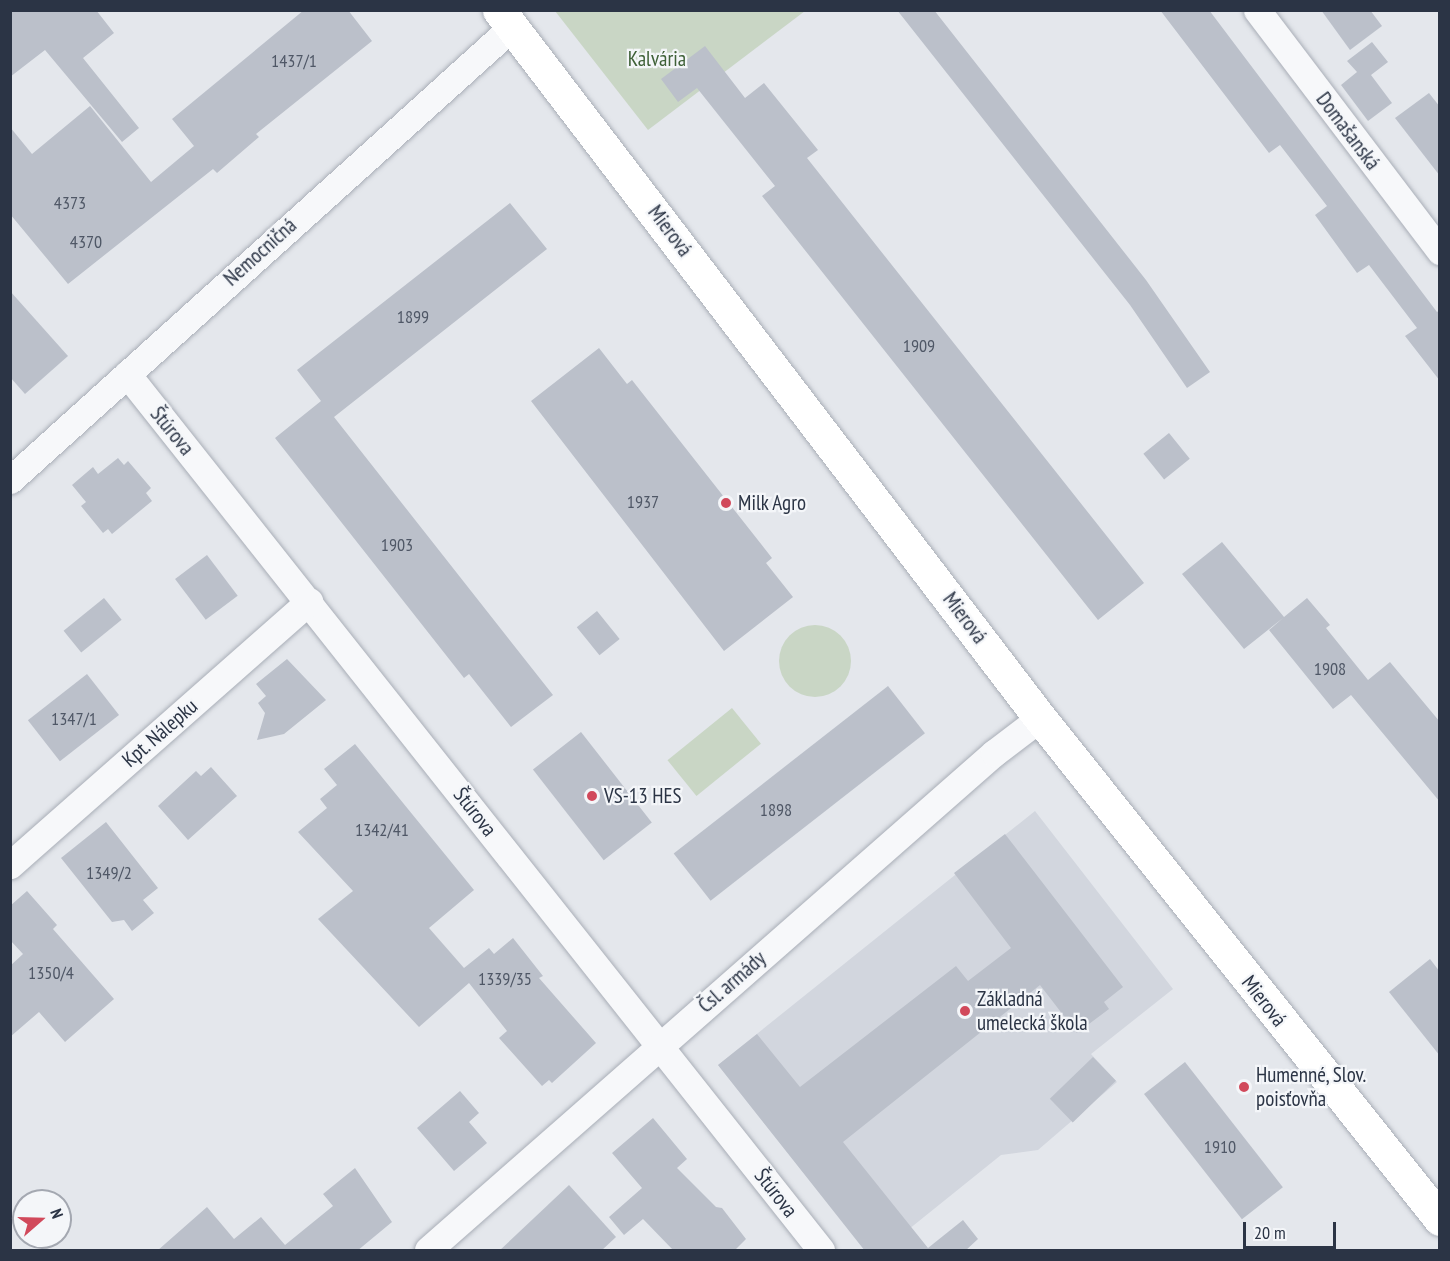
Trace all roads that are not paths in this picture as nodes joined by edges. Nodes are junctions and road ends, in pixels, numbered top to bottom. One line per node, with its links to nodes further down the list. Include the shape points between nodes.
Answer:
1 (1257, 10): 3 (street, Domašanská)
2 (505, 19): 4 (street, Nemocničná); 7 (main road, Mierová)
3 (1440, 250)
4 (127, 374): 5 (street, Nemocničná); 6 (street, Štúrova)
5 (10, 480)
6 (309, 602): 8 (street, Kpt. Nálepku); 9 (street, Štúrova)
7 (1040, 718): 9 (street, Čsl. armády, via 994,753); 10 (main road, Mierová)
8 (10, 865)
9 (660, 1045): 11 (street, Čsl. armády); 12 (street, Štúrova)
10 (1440, 1218)
11 (428, 1251)
12 (821, 1251)

